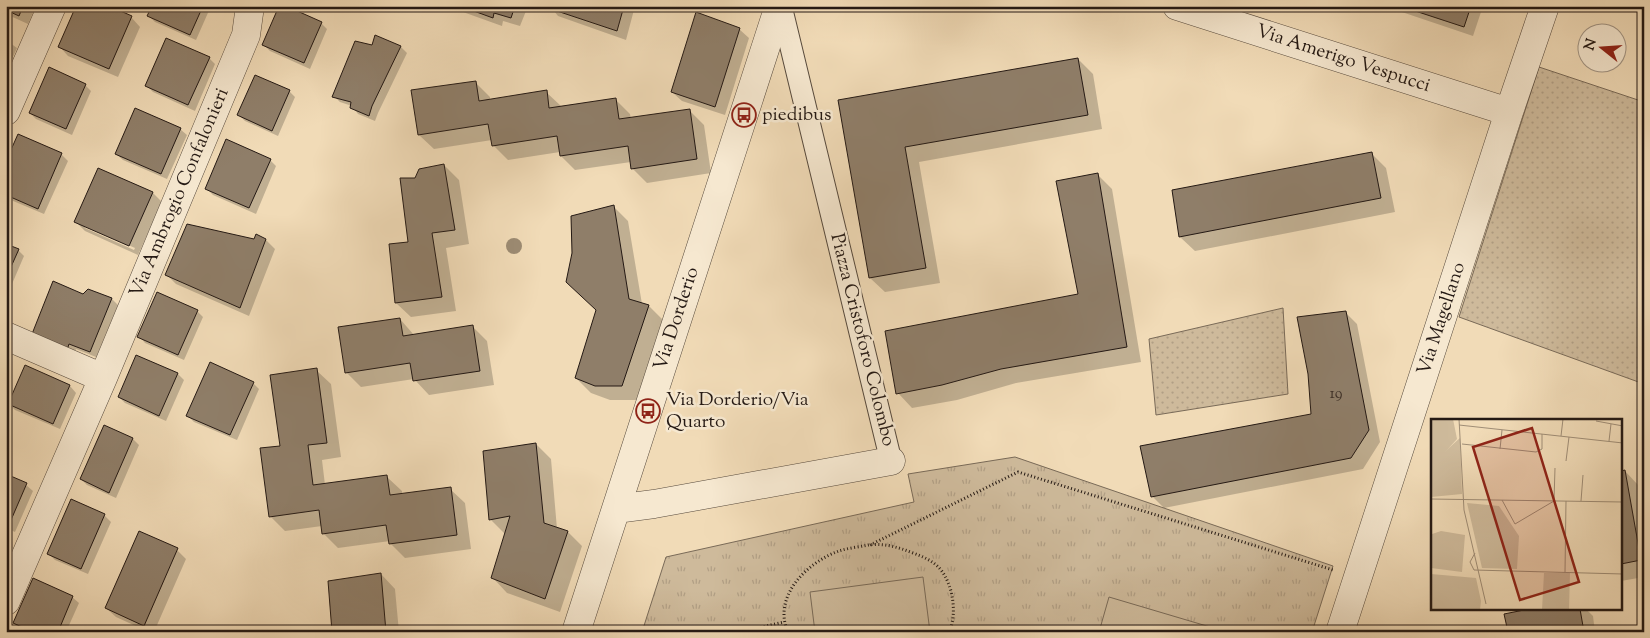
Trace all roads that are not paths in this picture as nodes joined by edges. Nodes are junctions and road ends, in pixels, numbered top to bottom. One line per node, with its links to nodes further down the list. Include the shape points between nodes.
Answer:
1 (52, 6): 6 (street)
2 (250, 6): 9 (street, Via Ambrogio Confalonieri, via 246,35)
3 (780, 6): 10 (street, Piazza Cristoforo Colombo); 11 (street, Via Dorderio)
4 (1177, 6): 7 (street, Via Amerigo Vespucci)
5 (1545, 6): 7 (street, Via Magellano)
6 (6, 111)
7 (1509, 112): 14 (street, Via Magellano)
8 (6, 336): 9 (street)
9 (103, 378): 12 (street, Via Ambrogio Confalonieri)
10 (891, 461): 11 (street, Piazza Cristoforo Colombo)
11 (616, 509): 13 (street, Via Dorderio)
12 (6, 601)
13 (576, 632)
14 (1340, 632)

